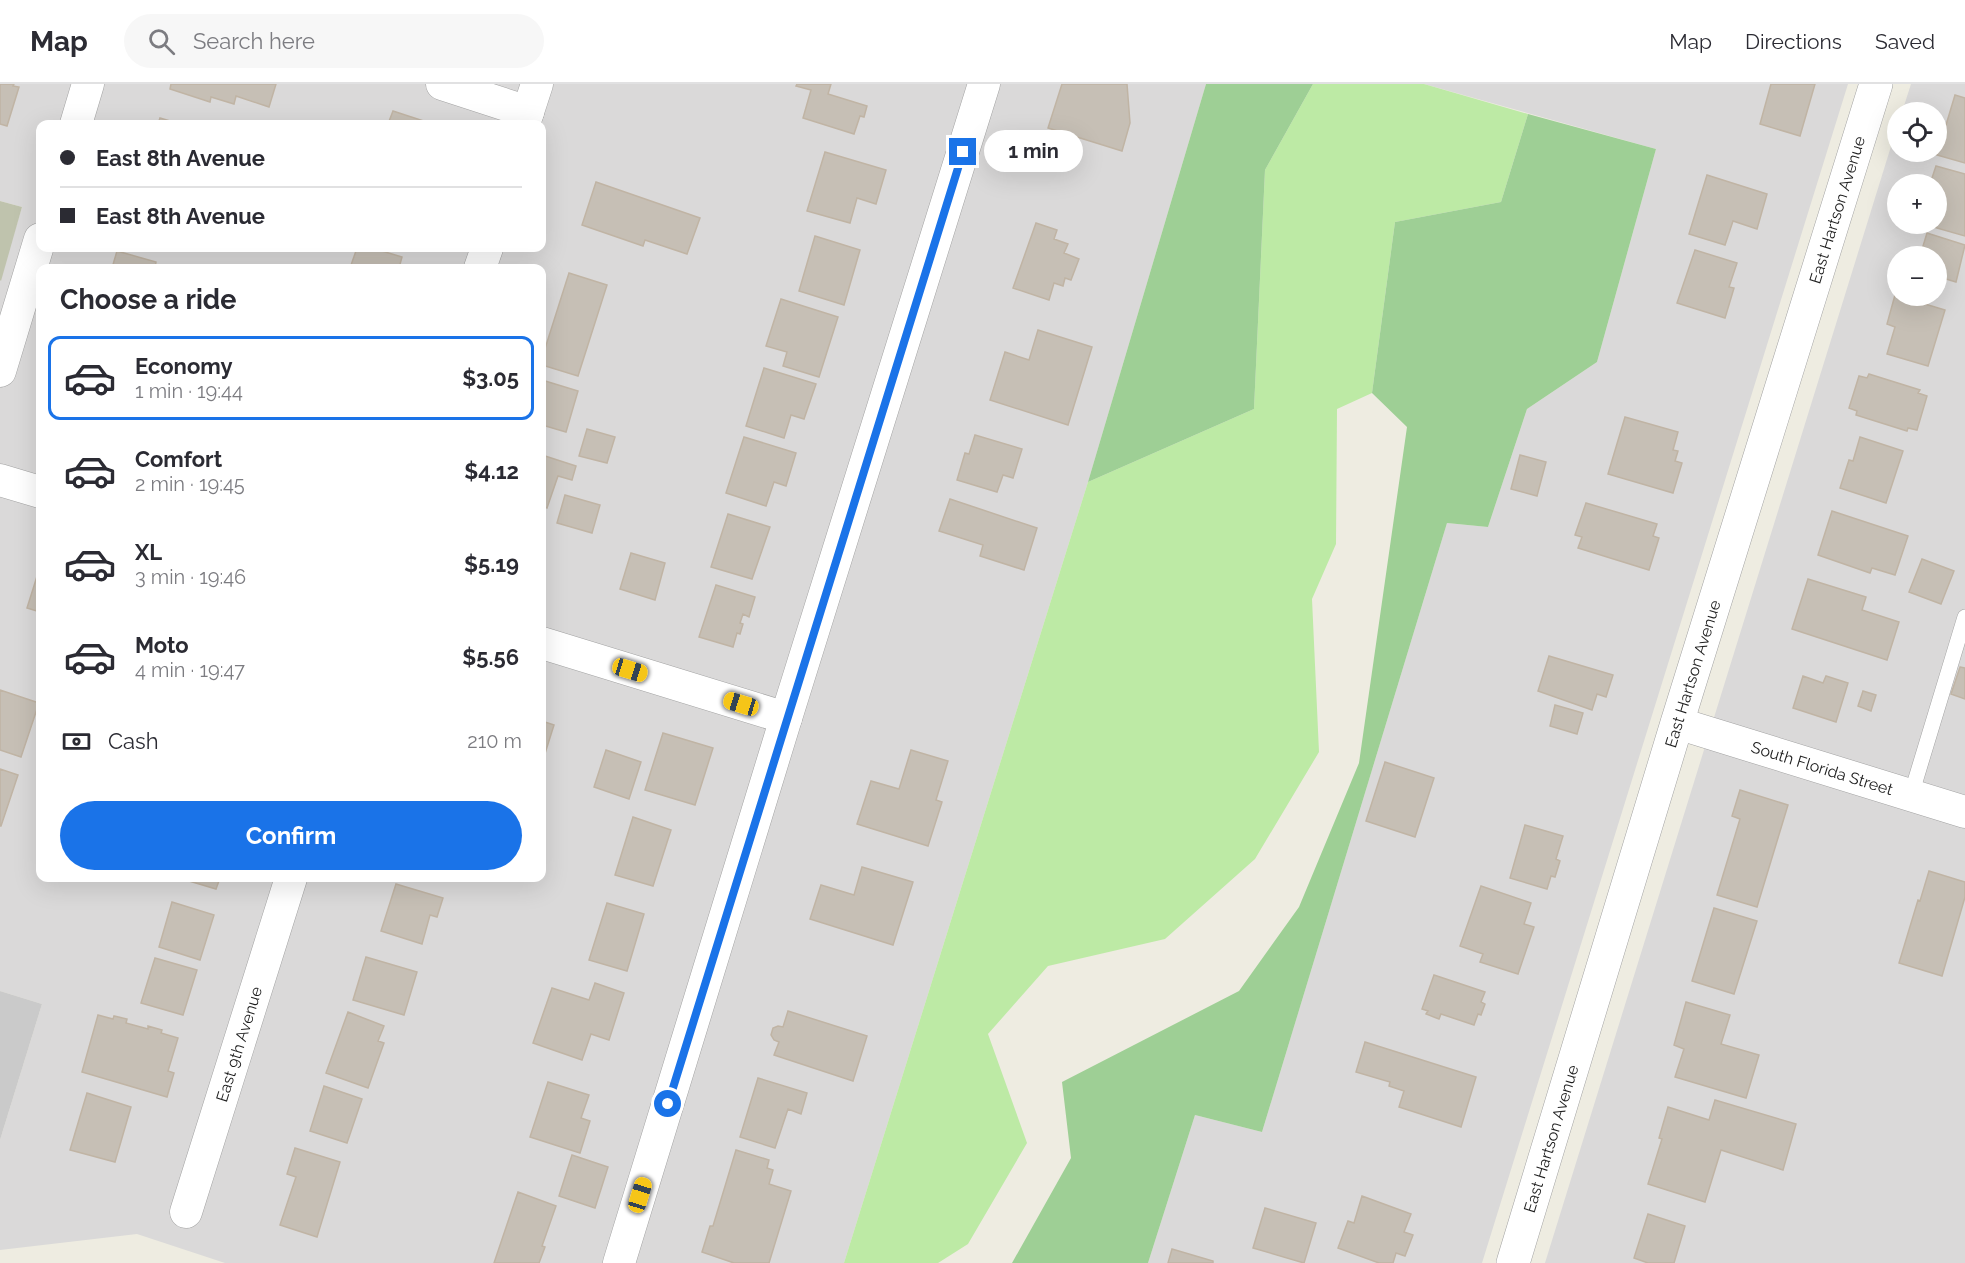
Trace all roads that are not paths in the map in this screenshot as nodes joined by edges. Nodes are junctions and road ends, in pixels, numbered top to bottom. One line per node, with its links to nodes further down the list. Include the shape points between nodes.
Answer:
1 (88, 84): 6 (street)
2 (442, 84): 5 (street)
3 (984, 84): 13 (street)
4 (1876, 84): 14 (street, East Hartson Avenue)
5 (530, 107)
6 (76, 120)
7 (36, 252): 8 (street)
8 (0, 371)
9 (0, 480): 10 (street)
10 (36, 491)
11 (1965, 617): 15 (lane)
12 (546, 644): 13 (street)
13 (786, 718): 19 (street)
14 (1677, 723): 15 (street, South Florida Street); 20 (street, East Hartson Avenue)
15 (1911, 795): 16 (street, South Florida Street)
16 (1965, 812)
17 (290, 882): 18 (street, East 9th Avenue)
18 (186, 1212)
19 (619, 1263)
20 (1513, 1263)

